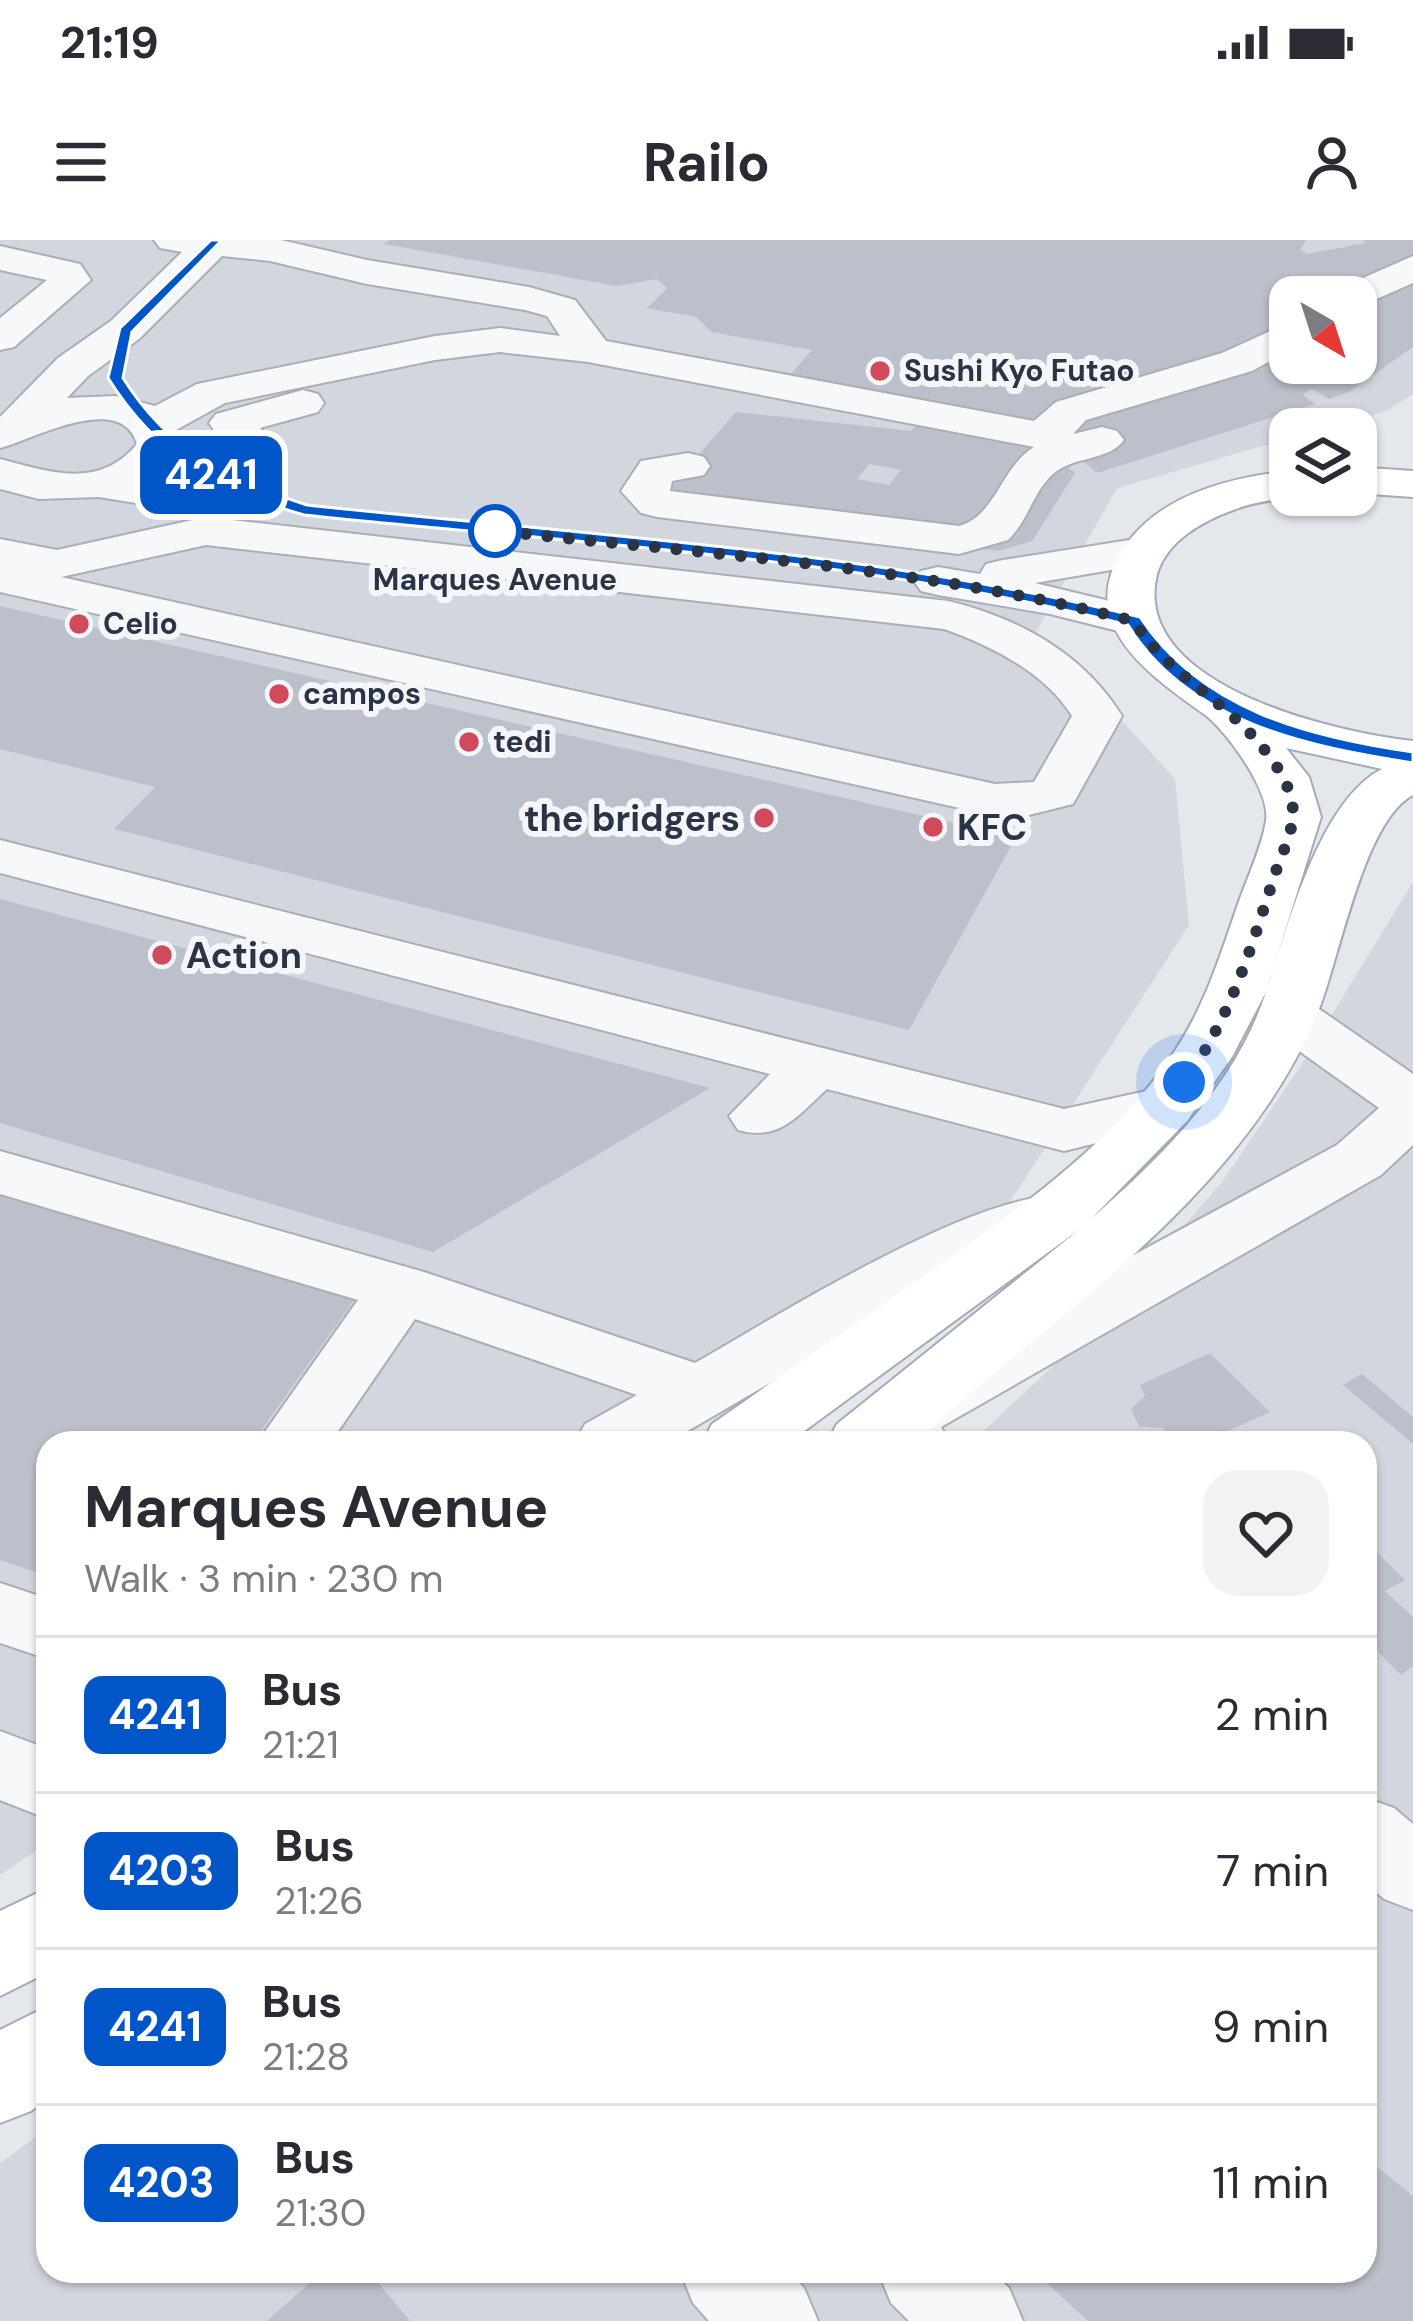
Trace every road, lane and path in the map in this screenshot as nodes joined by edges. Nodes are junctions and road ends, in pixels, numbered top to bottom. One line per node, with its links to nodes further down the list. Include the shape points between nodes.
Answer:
1 (14, 240): 7 (street, via 98,255)
2 (200, 242): 3 (street); 10 (street)
3 (274, 244): 8 (street, via 367,272)
4 (1410, 250): 6 (street)
5 (0, 258): 7 (street, via 66,272)
6 (1377, 277)
7 (71, 280): 9 (street)
8 (518, 297): 11 (street, via 505,328); 13 (street, via 561,308)
9 (9, 322): 14 (street)
10 (125, 331): 14 (street); 17 (street, via 116,378)
11 (488, 341): 13 (street); 17 (street, via 212,393)
12 (1269, 345): 19 (street, via 1071,411 1055,422)
13 (580, 350): 19 (street)
14 (73, 367): 18 (street)
15 (400, 384): 20 (street, via 231,423)
16 (1266, 393): 19 (street)
17 (150, 425): 18 (street, via 81,408); 22 (street, via 159,446 140,467); 24 (street, via 212,475)
18 (12, 445): 22 (street); 25 (street)
19 (1050, 452): 21 (street, via 996,530 959,539 656,502 643,491 657,470)
20 (260, 453)
21 (688, 466)
22 (97, 483): 24 (street, via 223,506)
23 (1269, 488): 26 (main road, via 1196,510)
24 (304, 510): 28 (street)
25 (0, 536)
26 (1142, 552): 30 (street, via 1021,573); 32 (main road, via 1129,585)
27 (0, 553): 29 (street, via 57,564 206,531)
28 (822, 565): 29 (street); 30 (street)
29 (549, 570): 31 (street, via 964,619 1054,670 1097,716 1054,793 995,800)
30 (901, 575): 32 (street)
31 (0, 578)
32 (1134, 621): 33 (main road, via 1184,680)
33 (1226, 707): 34 (main road, via 1336,746); 39 (main road, via 1283,777 1294,818 1237,992)
34 (1413, 757)
35 (1413, 774): 37 (main road, via 1380,791 1357,826)
36 (0, 856): 38 (street)
37 (1288, 1015): 40 (street); 48 (main road, via 1212,1137)
38 (815, 1066): 39 (street, via 1064,1130); 41 (street)
39 (1166, 1107): 43 (main road)
40 (1413, 1107): 49 (street, via 1359,1160 1091,1308)
41 (760, 1116)
42 (0, 1172): 44 (street)
43 (1062, 1210): 45 (street, via 945,1252)
44 (400, 1288): 45 (street); 46 (street)
45 (718, 1416): 47 (street)
46 (300, 1431)
47 (658, 1431)
48 (894, 1431)
49 (896, 1431)
50 (0, 1612): 51 (street)
51 (36, 1625)
52 (0, 1765): 53 (street)
53 (36, 1780)
54 (1377, 1843): 55 (street)
55 (1413, 1874)
56 (36, 1932): 57 (main road)
57 (0, 1958)
58 (36, 1969): 59 (main road)
59 (0, 1991)
60 (36, 2055): 61 (main road)
61 (0, 2081)
62 (737, 2283): 64 (street)
63 (936, 2283): 65 (street)
64 (772, 2321)
65 (976, 2321)

